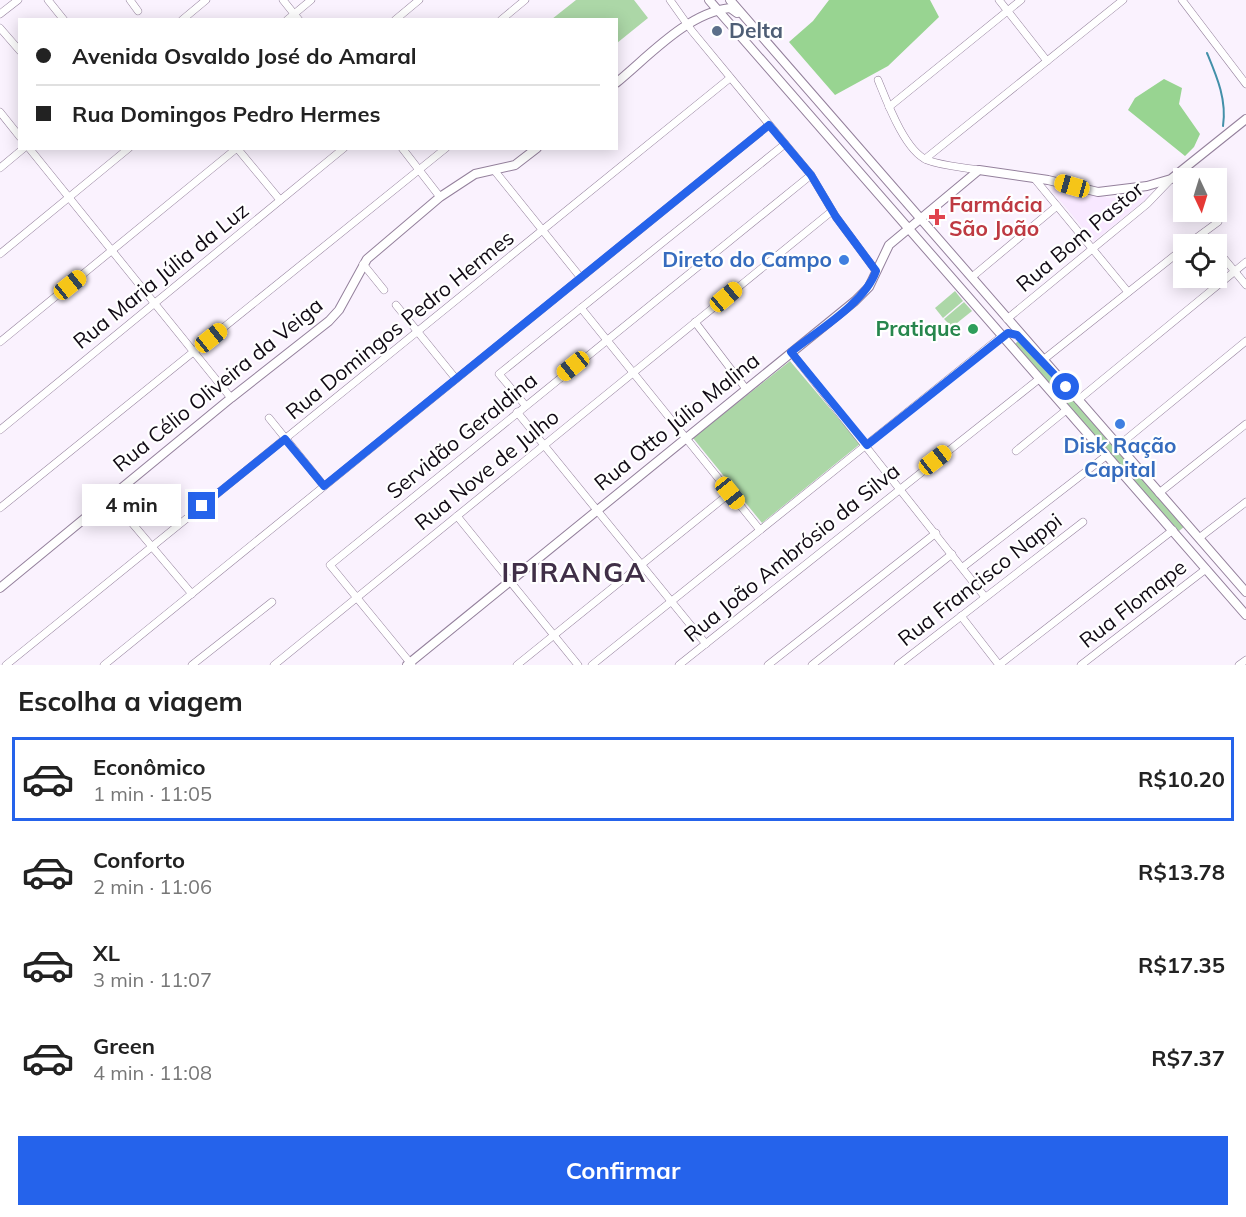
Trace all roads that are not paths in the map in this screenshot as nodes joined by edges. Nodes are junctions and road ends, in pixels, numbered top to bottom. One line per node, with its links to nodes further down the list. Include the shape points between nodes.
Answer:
1 (18, 0): 19 (street)
2 (48, 0): 21 (street)
3 (129, 0): 17 (street)
4 (206, 0): 22 (street)
5 (284, 0): 20 (street)
6 (311, 0): 20 (street)
7 (419, 0): 23 (street)
8 (525, 0): 24 (street)
9 (670, 0): 26 (street)
10 (709, 0): 16 (main road)
11 (999, 0): 18 (street)
12 (1021, 0): 18 (street)
13 (1123, 0): 29 (street)
14 (1182, 0): 34 (street)
15 (735, 2): 25 (main road)
16 (718, 10): 25 (main road, via 732,8); 26 (main road); 30 (main road)
17 (138, 11)
18 (1008, 11): 29 (street); 36 (street)
19 (0, 14)
20 (297, 17)
21 (62, 18)
22 (184, 18)
23 (397, 18)
24 (503, 18)
25 (748, 21): 35 (main road)
26 (688, 25): 31 (street); 33 (main road)
27 (0, 28): 28 (street)
28 (18, 49)
29 (1047, 61): 51 (street)
30 (777, 76): 35 (main road, via 802,99); 66 (main road)
31 (730, 78): 39 (street); 67 (street, Rua Domingos Pedro Hermes)
32 (878, 80): 36 (street)
33 (618, 81)
34 (1246, 84)
35 (808, 90): 64 (main road)
36 (889, 107): 51 (street, via 901,131)
37 (0, 112): 40 (street)
38 (1246, 119): 58 (main road)
39 (769, 125): 41 (street); 79 (street)
40 (18, 134)
41 (785, 144): 56 (street); 85 (street)
42 (24, 150): 52 (street)
43 (29, 150): 60 (street)
44 (127, 150): 60 (street)
45 (235, 150): 70 (street)
46 (239, 150): 61 (street)
47 (342, 150): 61 (street, Rua Maria Júlia da Luz)
48 (404, 150): 53 (street)
49 (444, 150): 53 (street)
50 (534, 150): 54 (main road, Rua Célio Oliveira da Veiga, via 515,165)
51 (925, 159): 55 (street)
52 (0, 168)
53 (419, 170): 59 (street); 93 (street)
54 (494, 170): 59 (main road, Rua Célio Oliveira da Veiga, via 467,178); 67 (street)
55 (979, 170): 57 (main road); 64 (main road, Rua Otto Júlio Malina)
56 (811, 175): 63 (street); 90 (street, Servidão Geraldina)
57 (1034, 178): 58 (main road, via 1106,192); 62 (street)
58 (1171, 179): 69 (street, Rua Bom Pastor)
59 (440, 197): 75 (main road, Rua Célio Oliveira da Veiga)
60 (69, 198): 70 (street); 71 (street)
61 (280, 200): 83 (street, Rua Maria Júlia da Luz)
62 (1057, 206): 69 (street); 78 (street)
63 (832, 211): 76 (street); 87 (street, Rua Nove de Julho)
64 (920, 218): 66 (main road, Rua Otto Júlio Malina); 78 (main road)
65 (1218, 222): 68 (street)
66 (909, 227): 76 (main road, Rua Otto Júlio Malina, via 883,253); 89 (main road)
67 (542, 230): 79 (street); 88 (street, Rua Domingos Pedro Hermes)
68 (1202, 234)
69 (1093, 249): 82 (street); 86 (street, Rua Bom Pastor)
70 (112, 250): 83 (street); 92 (street)
71 (0, 254)
72 (1173, 257): 82 (street)
73 (1227, 262): 77 (street)
74 (1246, 262): 77 (street)
75 (363, 264): 81 (street); 100 (main road, Rua Célio Oliveira da Veiga, via 334,317)
76 (876, 271): 94 (main road, Rua Otto Júlio Malina, via 861,296)
77 (1234, 271): 80 (street); 101 (street)
78 (972, 277): 86 (main road)
79 (581, 278): 97 (street)
80 (1246, 285)
81 (384, 290)
82 (1128, 292): 95 (street)
83 (154, 303): 93 (street); 107 (street, Rua Maria Júlia da Luz)
84 (396, 305): 88 (street)
85 (581, 308): 90 (street); 102 (street, via 499,374)
86 (1007, 319): 95 (main road)
87 (696, 322): 96 (street, Rua Nove de Julho); 99 (street)
88 (417, 332): 97 (street); 109 (street, Rua Domingos Pedro Hermes)
89 (1002, 336): 95 (main road, via 1014,333); 98 (main road); 111 (street)
90 (606, 339): 96 (street); 102 (street, Servidão Geraldina)
91 (1246, 341): 112 (street)
92 (0, 342)
93 (194, 352): 100 (street); 121 (street)
94 (791, 352): 99 (main road, Rua Otto Júlio Malina); 111 (street)
95 (1043, 360): 101 (main road)
96 (633, 373): 108 (street); 110 (street, Rua Nove de Julho)
97 (456, 379): 115 (street)
98 (1039, 379): 103 (main road); 116 (street, Rua João Ambrósio da Silva)
99 (746, 389): 108 (main road, Rua Otto Júlio Malina)
100 (231, 398): 119 (main road, Rua Célio Oliveira da Veiga)
101 (1078, 400): 112 (main road)
102 (525, 405): 104 (street, Servidão Geraldina)
103 (1065, 411): 113 (street); 114 (main road)
104 (517, 412): 110 (street); 138 (street, Servidão Geraldina, via 330,565)
105 (269, 418): 109 (street)
106 (1246, 424): 118 (street)
107 (0, 430)
108 (686, 438): 117 (street); 122 (main road, Rua Otto Júlio Malina)
109 (285, 439): 115 (street); 129 (street, Rua Domingos Pedro Hermes)
110 (544, 445): 122 (street); 123 (street, Rua Nove de Julho)
111 (867, 445): 116 (street); 125 (street)
112 (1118, 446): 118 (main road)
113 (1016, 451)
114 (1106, 456): 126 (main road); 132 (street)
115 (324, 486): 137 (street)
116 (900, 487): 127 (street); 145 (street, Rua João Ambrósio da Silva)
117 (730, 493): 125 (street); 131 (street)
118 (1159, 493): 128 (main road)
119 (110, 497): 129 (street); 136 (main road, Rua Célio Oliveira da Veiga)
120 (1246, 502): 128 (street)
121 (0, 508)
122 (597, 510): 131 (street); 134 (main road, Rua Otto Júlio Malina)
123 (457, 516): 134 (street); 138 (street, Rua Nove de Julho)
124 (1083, 522): 139 (street, Rua Francisco Nappi)
125 (760, 530): 140 (street)
126 (1173, 530): 133 (main road); 159 (street)
127 (936, 533): 130 (street); 156 (street)
128 (1199, 538): 135 (main road)
129 (152, 546): 137 (street); 148 (street, Rua Domingos Pedro Hermes)
130 (952, 554): 132 (street); 157 (street)
131 (641, 565): 140 (street); 144 (street)
132 (963, 567): 139 (street)
133 (1206, 569): 142 (main road); 160 (street, Rua Flomape)
134 (510, 581): 144 (street); 147 (main road, Rua Otto Júlio Malina)
135 (1244, 586)
136 (0, 588)
137 (192, 594): 149 (street)
138 (357, 597): 147 (street); 151 (street, Rua Nove de Julho)
139 (985, 597): 143 (street, Rua Francisco Nappi)
140 (671, 601): 145 (street); 154 (street)
141 (272, 602): 150 (street)
142 (1246, 615)
143 (961, 616): 158 (street, Rua Francisco Nappi); 159 (street)
144 (554, 635): 152 (street); 153 (street)
145 (706, 644): 155 (street, Rua João Ambrósio da Silva)
146 (1246, 660): 161 (street)
147 (410, 664)
148 (6, 665)
149 (104, 665)
150 (192, 665)
151 (274, 665)
152 (517, 665)
153 (578, 665)
154 (592, 665)
155 (679, 665)
156 (768, 665)
157 (812, 665)
158 (898, 665)
159 (999, 665)
160 (1081, 665)
161 (1239, 665)

